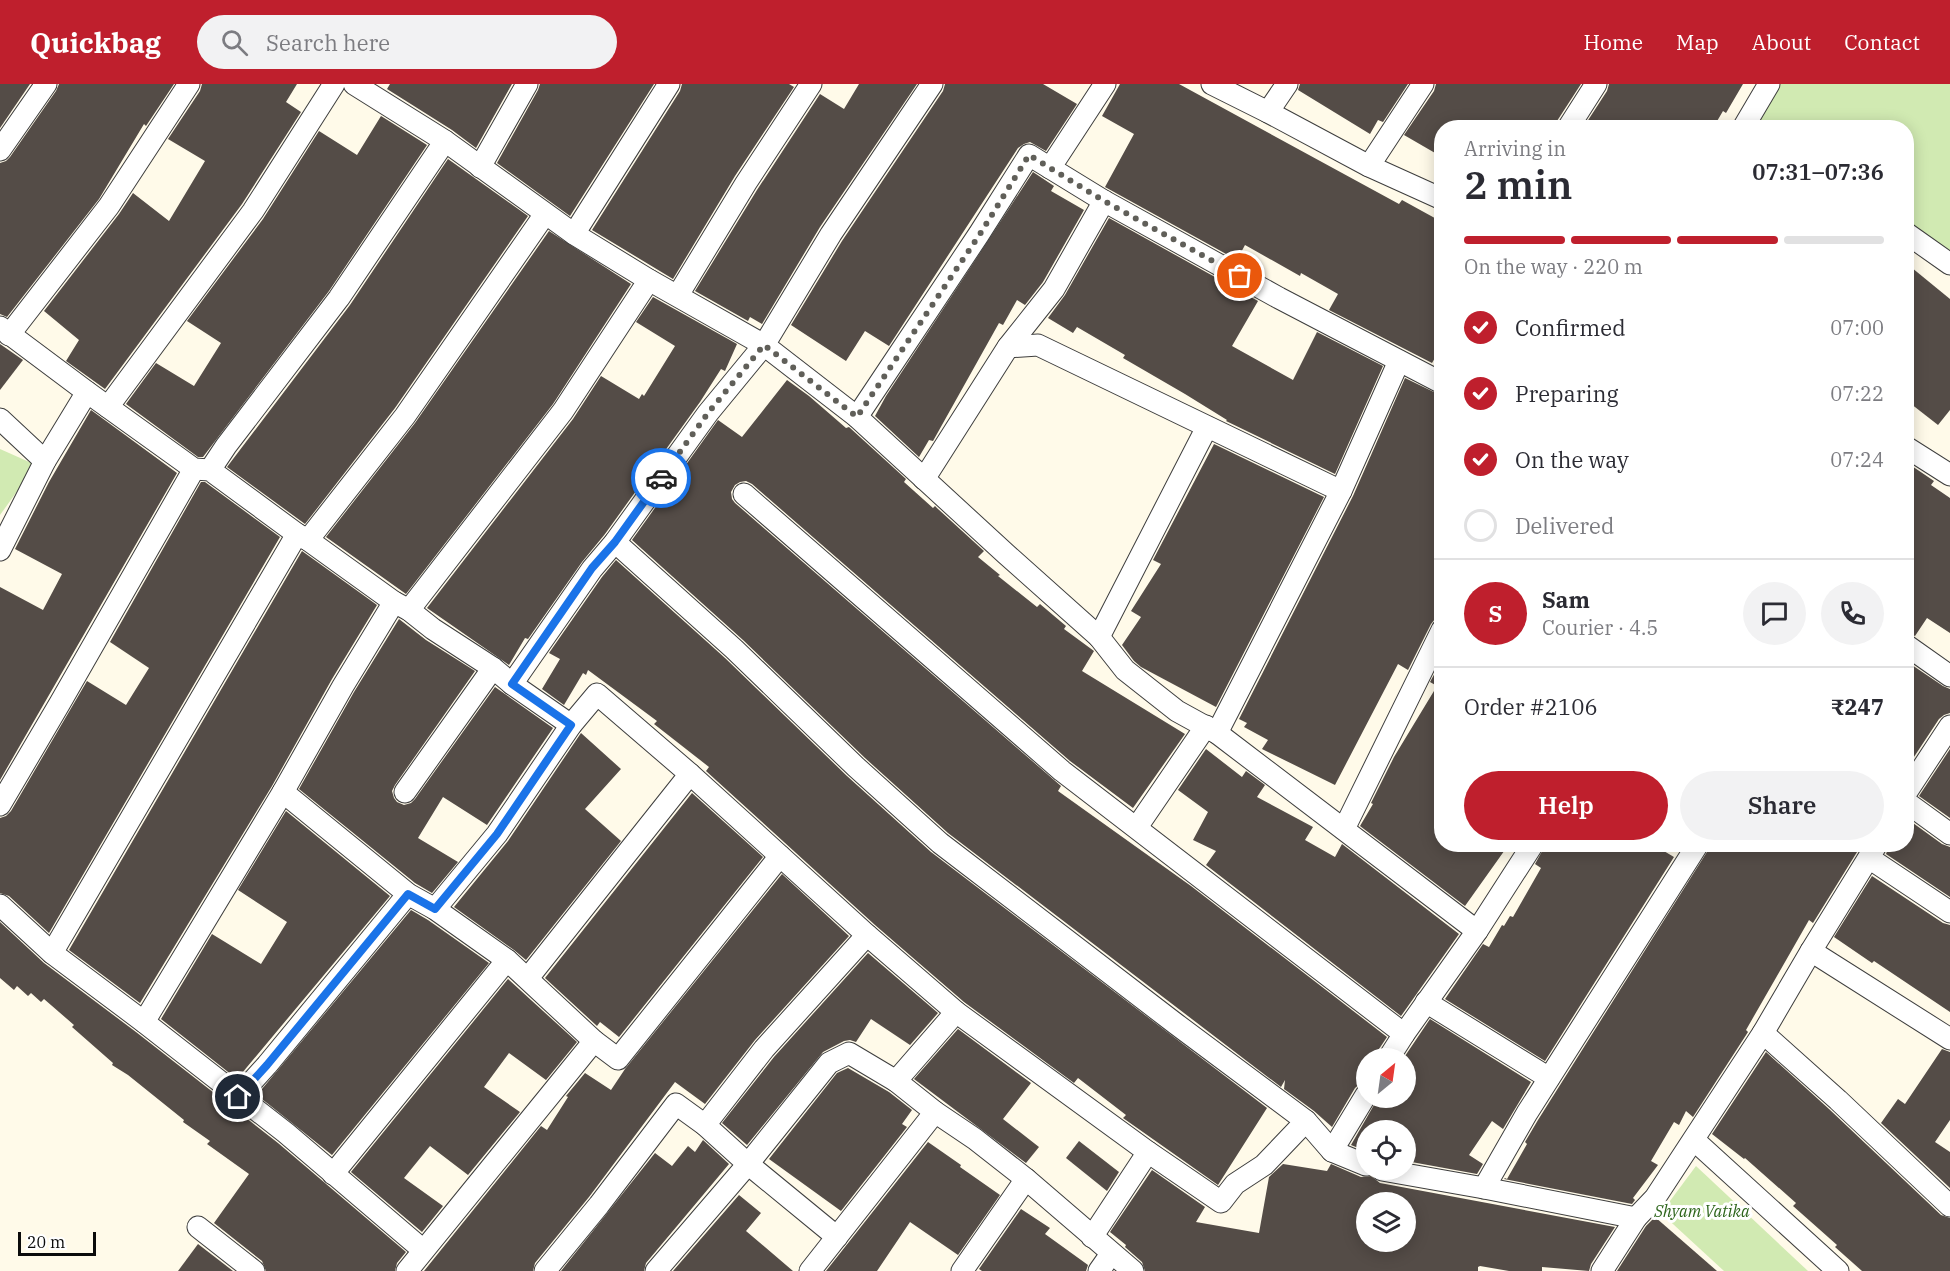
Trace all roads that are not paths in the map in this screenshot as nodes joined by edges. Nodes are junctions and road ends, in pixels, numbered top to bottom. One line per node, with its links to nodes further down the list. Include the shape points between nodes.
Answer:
1 (46, 84): 20 (street)
2 (189, 84): 32 (street, via 109,206)
3 (334, 84): 38 (street, via 253,211)
4 (354, 84): 15 (street)
5 (527, 84): 22 (street)
6 (669, 84): 27 (street)
7 (811, 84): 31 (street)
8 (932, 84): 33 (street, via 831,234)
9 (1105, 84): 23 (street)
10 (1212, 84): 16 (street)
11 (1287, 84): 16 (street)
12 (1423, 84): 21 (street)
13 (1596, 84): 17 (street)
14 (1769, 84): 18 (street)
15 (379, 90): 19 (street)
16 (1268, 112): 21 (street)
17 (1573, 120)
18 (1753, 120)
19 (445, 141): 22 (street); 44 (street, via 339,298 226,446)
20 (0, 150)
21 (1370, 166): 24 (street)
22 (480, 167): 26 (street)
23 (1050, 168): 25 (street); 39 (street, via 1029,155)
24 (1434, 195)
25 (1104, 201): 34 (street, via 1054,289); 35 (street)
26 (545, 214): 27 (street); 49 (street, via 405,416)
27 (574, 234): 30 (street)
28 (1914, 239): 29 (street)
29 (1950, 264)
30 (649, 280): 31 (street); 52 (street, via 563,411)
31 (678, 295): 33 (street)
32 (4, 331): 37 (street)
33 (764, 345): 39 (street); 50 (street, via 708,413)
34 (1008, 347): 41 (street, via 1038,345); 46 (street)
35 (1400, 361): 36 (street); 47 (street)
36 (1434, 379)
37 (87, 392): 38 (street); 43 (street)
38 (108, 407): 44 (street)
39 (857, 417): 46 (street)
40 (0, 419): 43 (street)
41 (1207, 427): 47 (street); 53 (street)
42 (1914, 452): 45 (street)
43 (45, 461): 51 (street)
44 (202, 469): 49 (street); 66 (street)
45 (1950, 476)
46 (924, 479): 53 (street)
47 (1341, 491): 61 (street)
48 (744, 494): 68 (street, via 1062,771)
49 (302, 537): 52 (street); 83 (street)
50 (615, 542): 58 (street, via 592,568); 99 (street, via 940,843)
51 (0, 550)
52 (401, 606): 56 (street); 64 (street, via 343,686)
53 (1099, 637): 61 (street, via 1125,670 1177,711)
54 (1434, 646): 69 (street)
55 (1914, 651): 57 (street)
56 (493, 668): 58 (street); 65 (street)
57 (1950, 676)
58 (512, 684): 59 (street)
59 (571, 725): 62 (street, via 597,694); 78 (street, via 497,834)
60 (1950, 726): 63 (street)
61 (1212, 730): 68 (street); 69 (street)
62 (690, 774): 75 (street); 85 (street)
63 (1914, 781)
64 (283, 792): 76 (street); 88 (street)
65 (405, 792)
66 (0, 805)
67 (1914, 808): 70 (street)
68 (1137, 827): 90 (street)
69 (1344, 829): 80 (street)
70 (1950, 834)
71 (1528, 852): 80 (street)
72 (1693, 852): 94 (street)
73 (1872, 852): 82 (street)
74 (1874, 852): 79 (street)
75 (780, 856): 81 (street); 92 (street, via 618,1059)
76 (408, 894): 78 (street); 96 (street)
77 (0, 905): 83 (street)
78 (435, 909): 84 (street)
79 (1950, 912)
80 (1477, 931): 86 (street)
81 (867, 935): 87 (street); 100 (street, via 764,1049)
82 (1811, 951): 89 (street); 91 (street)
83 (52, 953): 88 (street)
84 (507, 960): 85 (street); 106 (street)
85 (528, 978): 92 (street)
86 (1426, 1002): 90 (street); 94 (street)
87 (957, 1012): 95 (street); 103 (street)
88 (144, 1022): 96 (street)
89 (1763, 1033): 101 (street); 110 (street)
90 (1404, 1034): 93 (street)
91 (1950, 1039)
92 (594, 1041): 115 (street)
93 (1395, 1048)
94 (1549, 1078): 109 (street)
95 (896, 1081): 98 (street); 105 (street, via 849,1053 829,1063)
96 (238, 1097): 106 (street)
97 (1358, 1108): 102 (street)
98 (935, 1112): 108 (street); 113 (street)
99 (1306, 1121): 102 (street); 103 (street, via 1264,1166 1235,1184 1221,1202)
100 (705, 1125): 105 (street); 120 (street, via 676,1104)
101 (1694, 1140): 111 (street, via 1655,1198); 117 (street)
102 (1332, 1151): 104 (street)
103 (1148, 1152): 114 (street)
104 (1356, 1161)
105 (748, 1164): 113 (street); 121 (street)
106 (333, 1174): 115 (street)
107 (1416, 1176): 109 (street)
108 (1026, 1179): 114 (street); 123 (street)
109 (1484, 1188): 111 (street)
110 (1950, 1206)
111 (1636, 1218): 125 (street)
112 (198, 1227): 118 (street)
113 (837, 1237): 122 (street)
114 (1092, 1237): 116 (street)
115 (423, 1250): 119 (street)
116 (1105, 1263): 124 (street)
117 (1835, 1270)
118 (254, 1271)
119 (407, 1271)
120 (545, 1271)
121 (656, 1271)
122 (810, 1271)
123 (962, 1271)
124 (1133, 1271)
125 (1602, 1271)

